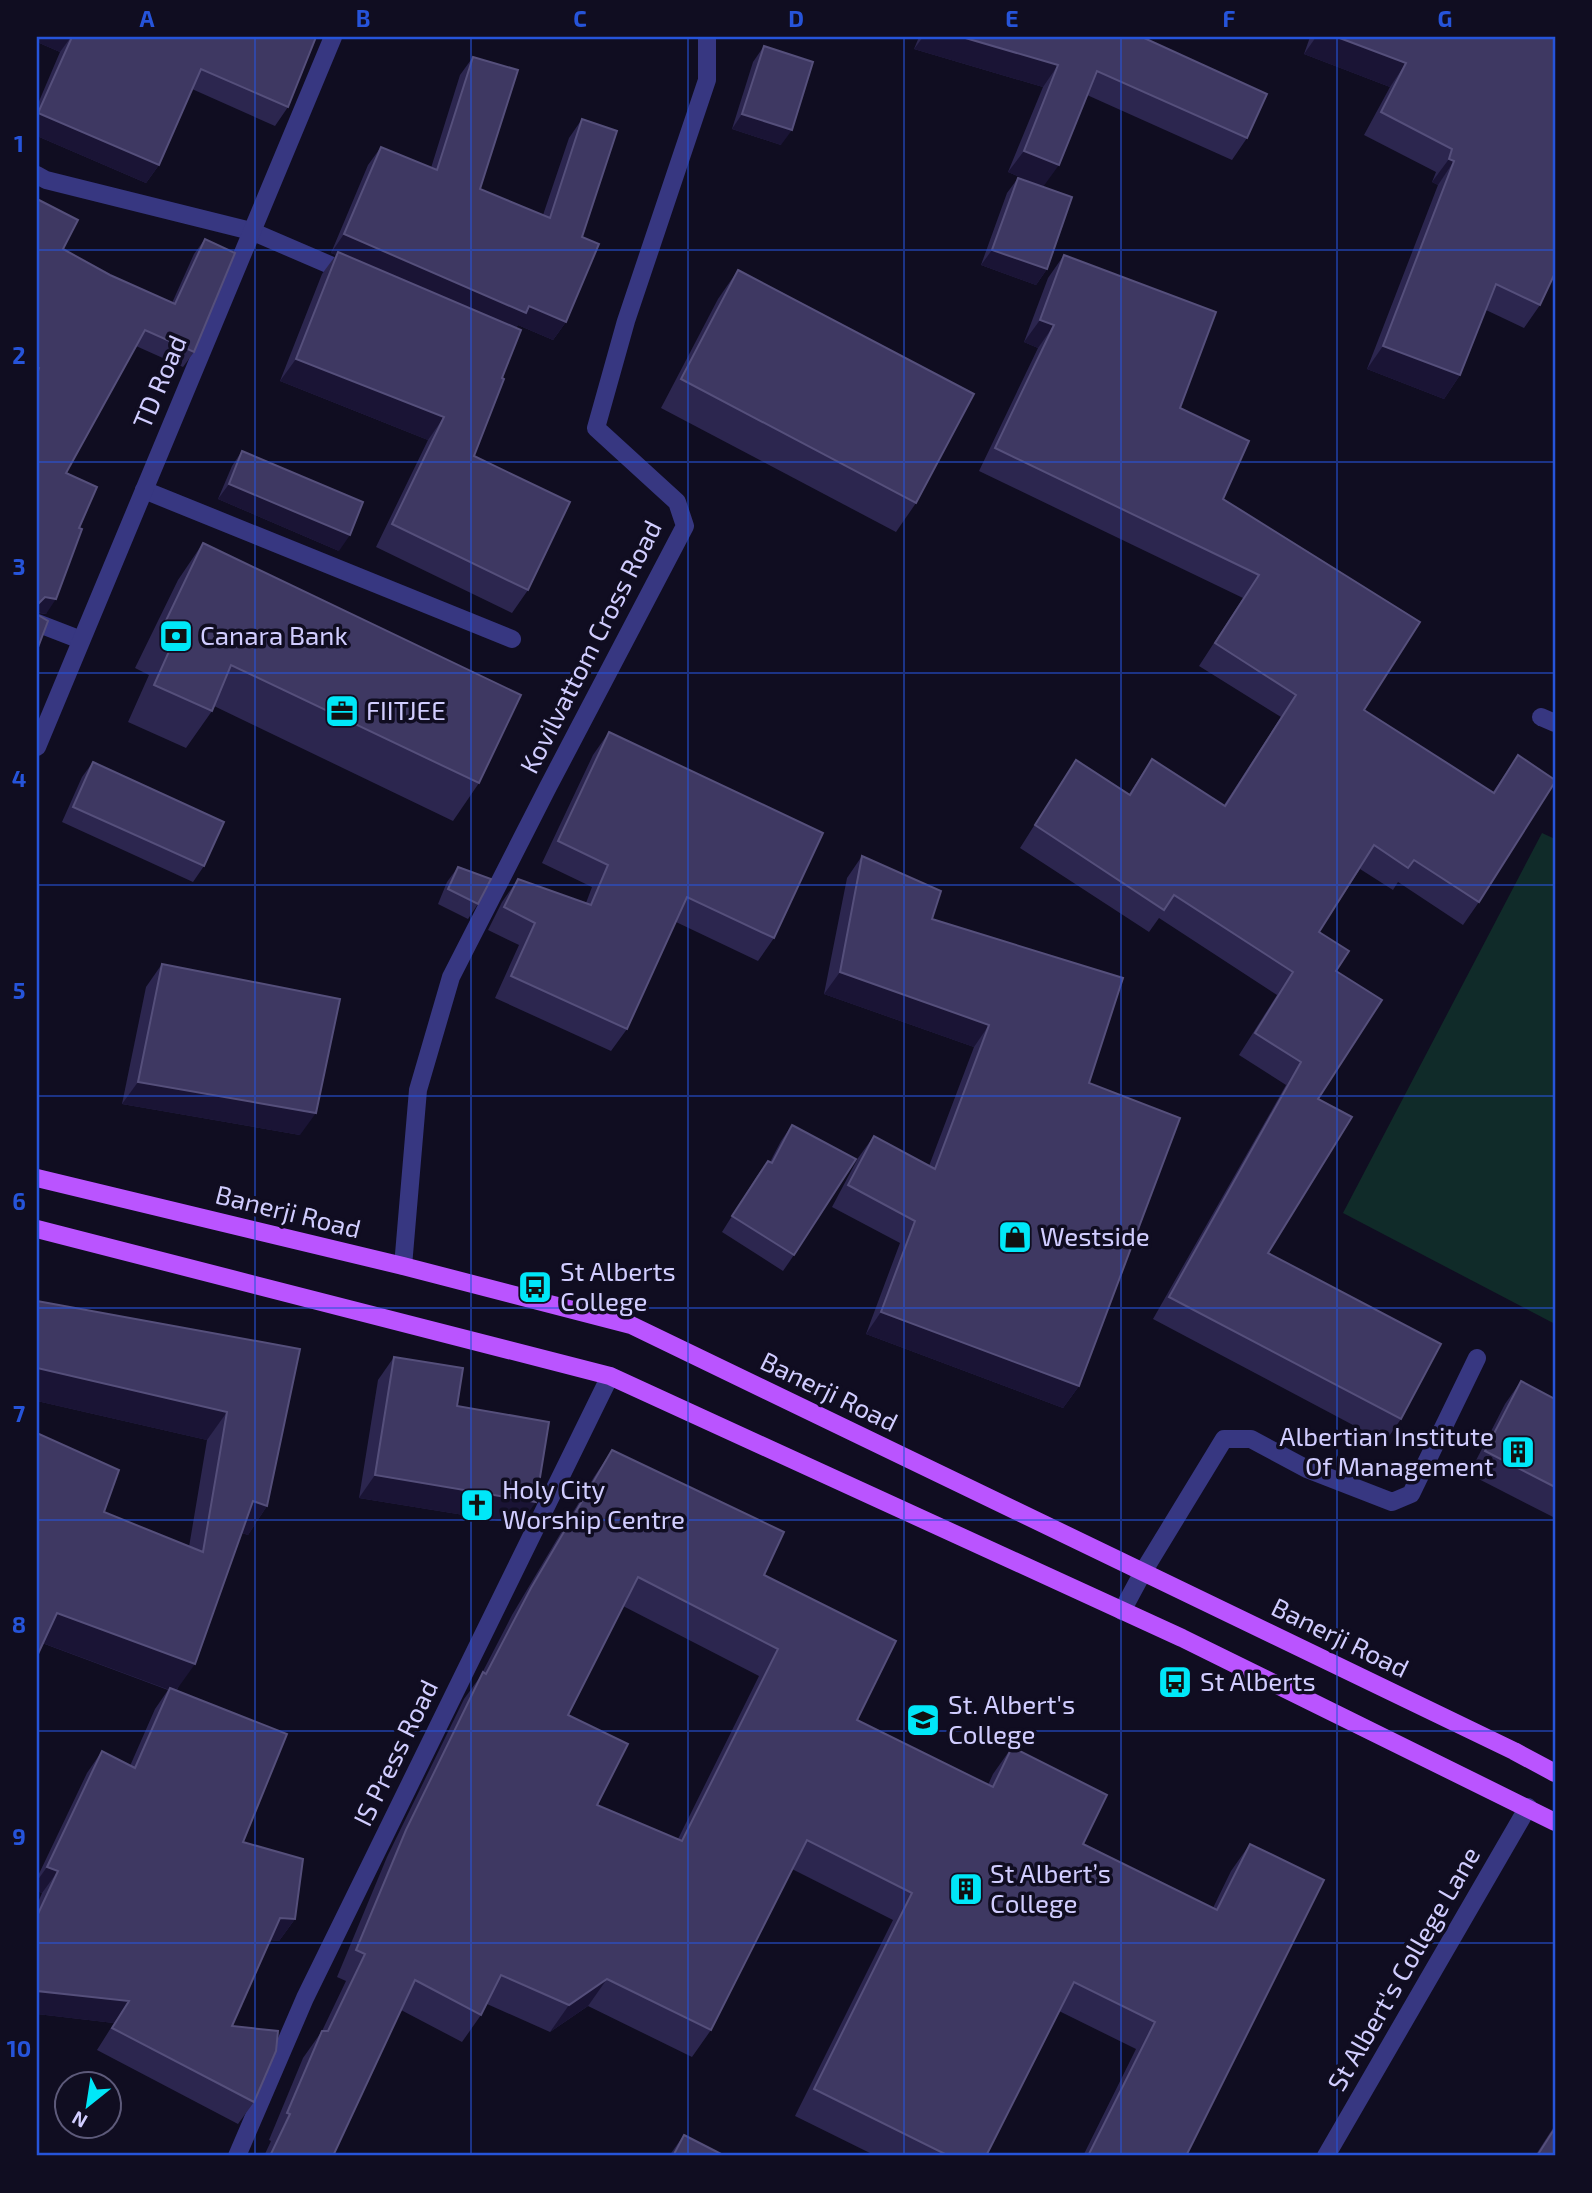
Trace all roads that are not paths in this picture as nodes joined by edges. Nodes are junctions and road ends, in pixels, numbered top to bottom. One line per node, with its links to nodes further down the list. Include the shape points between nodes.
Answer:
1 (333, 37): 4 (street, TD Road)
2 (707, 37): 13 (street, Kovilvattom Cross Road, via 708,80 626,321 596,428 677,502 685,526 452,977 418,1090)
3 (37, 175): 4 (street)
4 (251, 231): 5 (street); 6 (street, TD Road)
5 (362, 279)
6 (144, 490): 8 (street); 9 (street, TD Road)
7 (37, 623): 9 (street)
8 (512, 639)
9 (80, 640): 10 (street, TD Road)
10 (37, 747)
11 (37, 1178): 13 (main road, Banerji Road)
12 (37, 1228): 15 (main road)
13 (403, 1266): 16 (main road, Banerji Road, via 631,1325)
14 (1477, 1358): 16 (street, via 1411,1494 1392,1502 1307,1469 1251,1439 1224,1439)
15 (610, 1376): 17 (main road); 21 (street, IS Press Road, via 305,1998)
16 (1143, 1572): 17 (street); 18 (main road, Banerji Road)
17 (1122, 1611): 19 (main road)
18 (1555, 1773)
19 (1528, 1807): 20 (main road); 22 (street, St Albert's College Lane)
20 (1555, 1822)
21 (237, 2156)
22 (1326, 2156)

